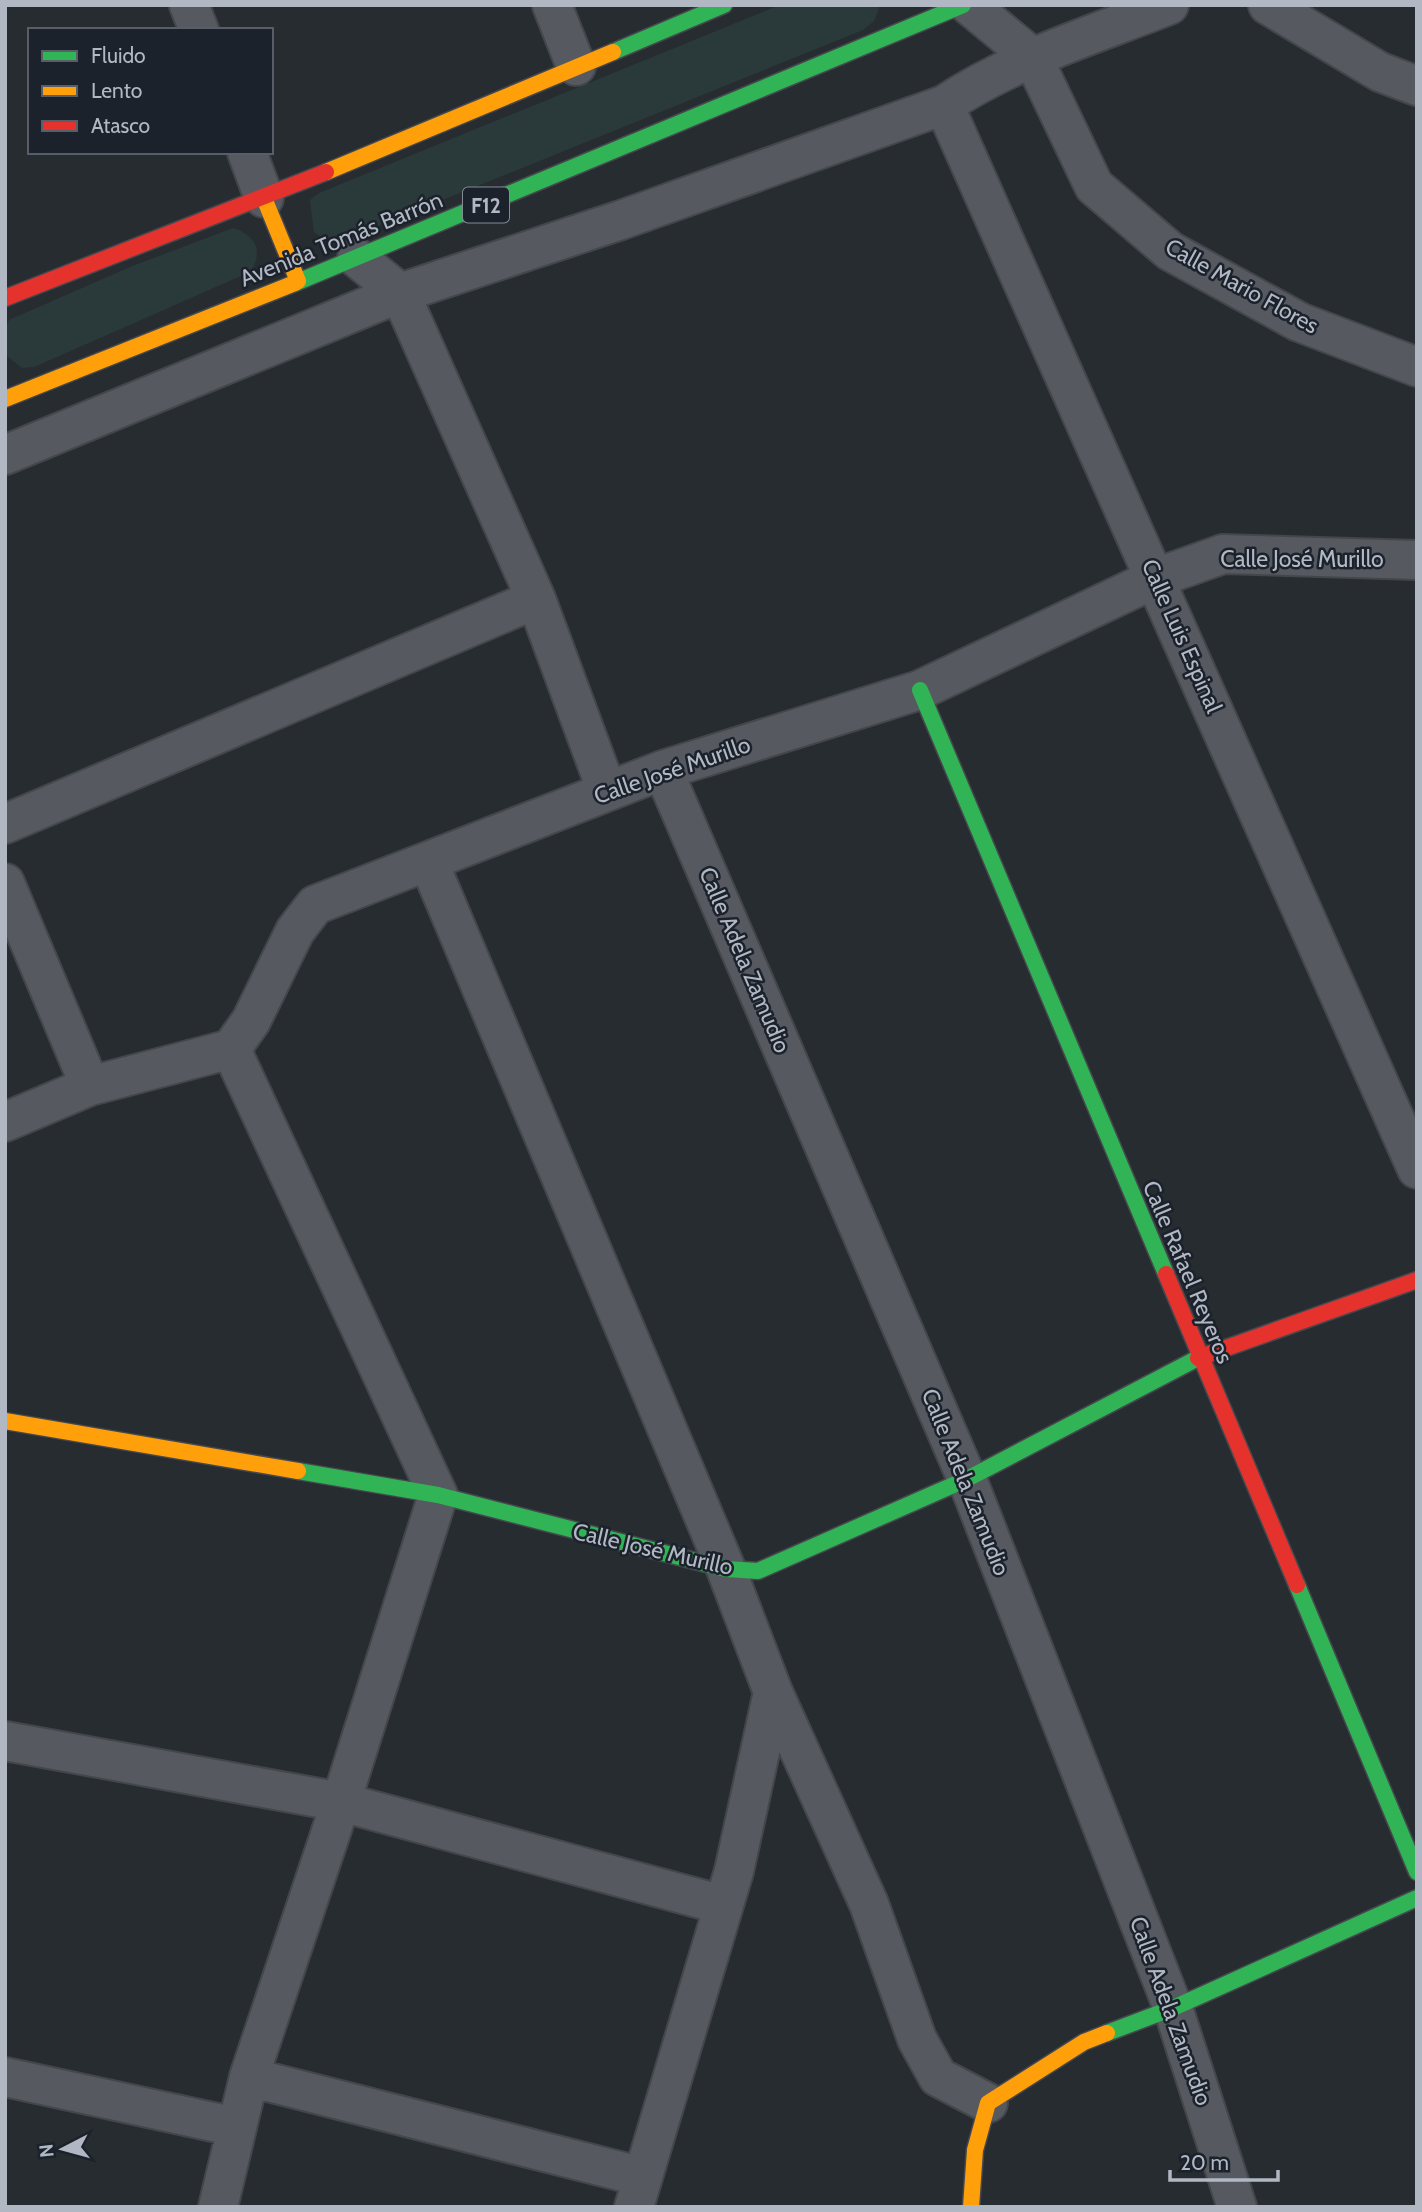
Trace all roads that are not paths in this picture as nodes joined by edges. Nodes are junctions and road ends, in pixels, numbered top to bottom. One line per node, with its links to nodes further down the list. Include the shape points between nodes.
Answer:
1 (190, 5): 9 (street)
2 (552, 5): 11 (street)
3 (724, 5): 11 (street)
4 (963, 5): 8 (street, Avenida Tomás Barrón / F12)
5 (970, 5): 10 (street, Calle Mario Flores)
6 (1169, 5): 10 (street)
7 (1268, 5): 12 (street, via 1380,72)
8 (923, 14): 16 (street, Avenida Tomás Barrón / F12)
9 (198, 28)
10 (1032, 58): 13 (street); 20 (street, Calle Mario Flores, via 1094,186 1170,251 1298,322)
11 (576, 66): 15 (street)
12 (1417, 86)
13 (944, 105): 18 (street); 24 (street, Calle Luis Espinal)
14 (248, 154): 15 (street)
15 (264, 198): 17 (street); 19 (street)
16 (357, 258): 17 (street, Avenida Tomás Barrón / F12); 18 (street)
17 (298, 281): 21 (street, Avenida Tomás Barrón / F12)
18 (400, 293): 22 (street); 25 (street)
19 (5, 298)
20 (1417, 367)
21 (5, 399)
22 (5, 455)
23 (1417, 560): 24 (street, Calle José Murillo, via 1223,554)
24 (1156, 578): 26 (street, Calle José Murillo); 35 (street, Calle Luis Espinal)
25 (536, 599): 28 (street); 29 (street)
26 (920, 690): 27 (street, Calle José Murillo); 37 (street, Calle Rafael Reyeros)
27 (663, 770): 28 (street, Calle José Murillo); 39 (street, Calle Adela Zamudio)
28 (607, 791): 30 (street, Calle José Murillo)
29 (5, 824)
30 (429, 863): 32 (street, Calle José Murillo, via 315,905 295,931 251,1021); 41 (street)
31 (5, 883): 33 (street)
32 (230, 1049): 33 (street); 40 (street)
33 (90, 1086): 34 (street)
34 (5, 1122)
35 (1417, 1169)
36 (1417, 1280): 37 (street, Calle José Murillo)
37 (1199, 1357): 39 (street, Calle José Murillo); 45 (street, Calle Rafael Reyeros)
38 (5, 1421): 40 (street, Calle José Murillo)
39 (967, 1479): 41 (street, Calle José Murillo, via 758,1571); 48 (street, Calle Adela Zamudio)
40 (438, 1495): 41 (street, Calle José Murillo); 44 (street)
41 (726, 1569): 42 (street)
42 (774, 1692): 47 (street); 51 (street, via 869,1904 917,2039 939,2077)
43 (5, 1741): 44 (street)
44 (341, 1802): 47 (street); 50 (street)
45 (1417, 1872)
46 (1417, 1898): 48 (street)
47 (723, 1905): 53 (street)
48 (1173, 2007): 51 (street, via 1084,2042); 56 (street, Calle Adela Zamudio)
49 (5, 2077): 52 (street)
50 (249, 2077): 52 (street); 53 (street)
51 (988, 2103): 55 (street, via 975,2150)
52 (236, 2127): 54 (street)
53 (638, 2192)
54 (218, 2207)
55 (971, 2207)
56 (1237, 2207)

